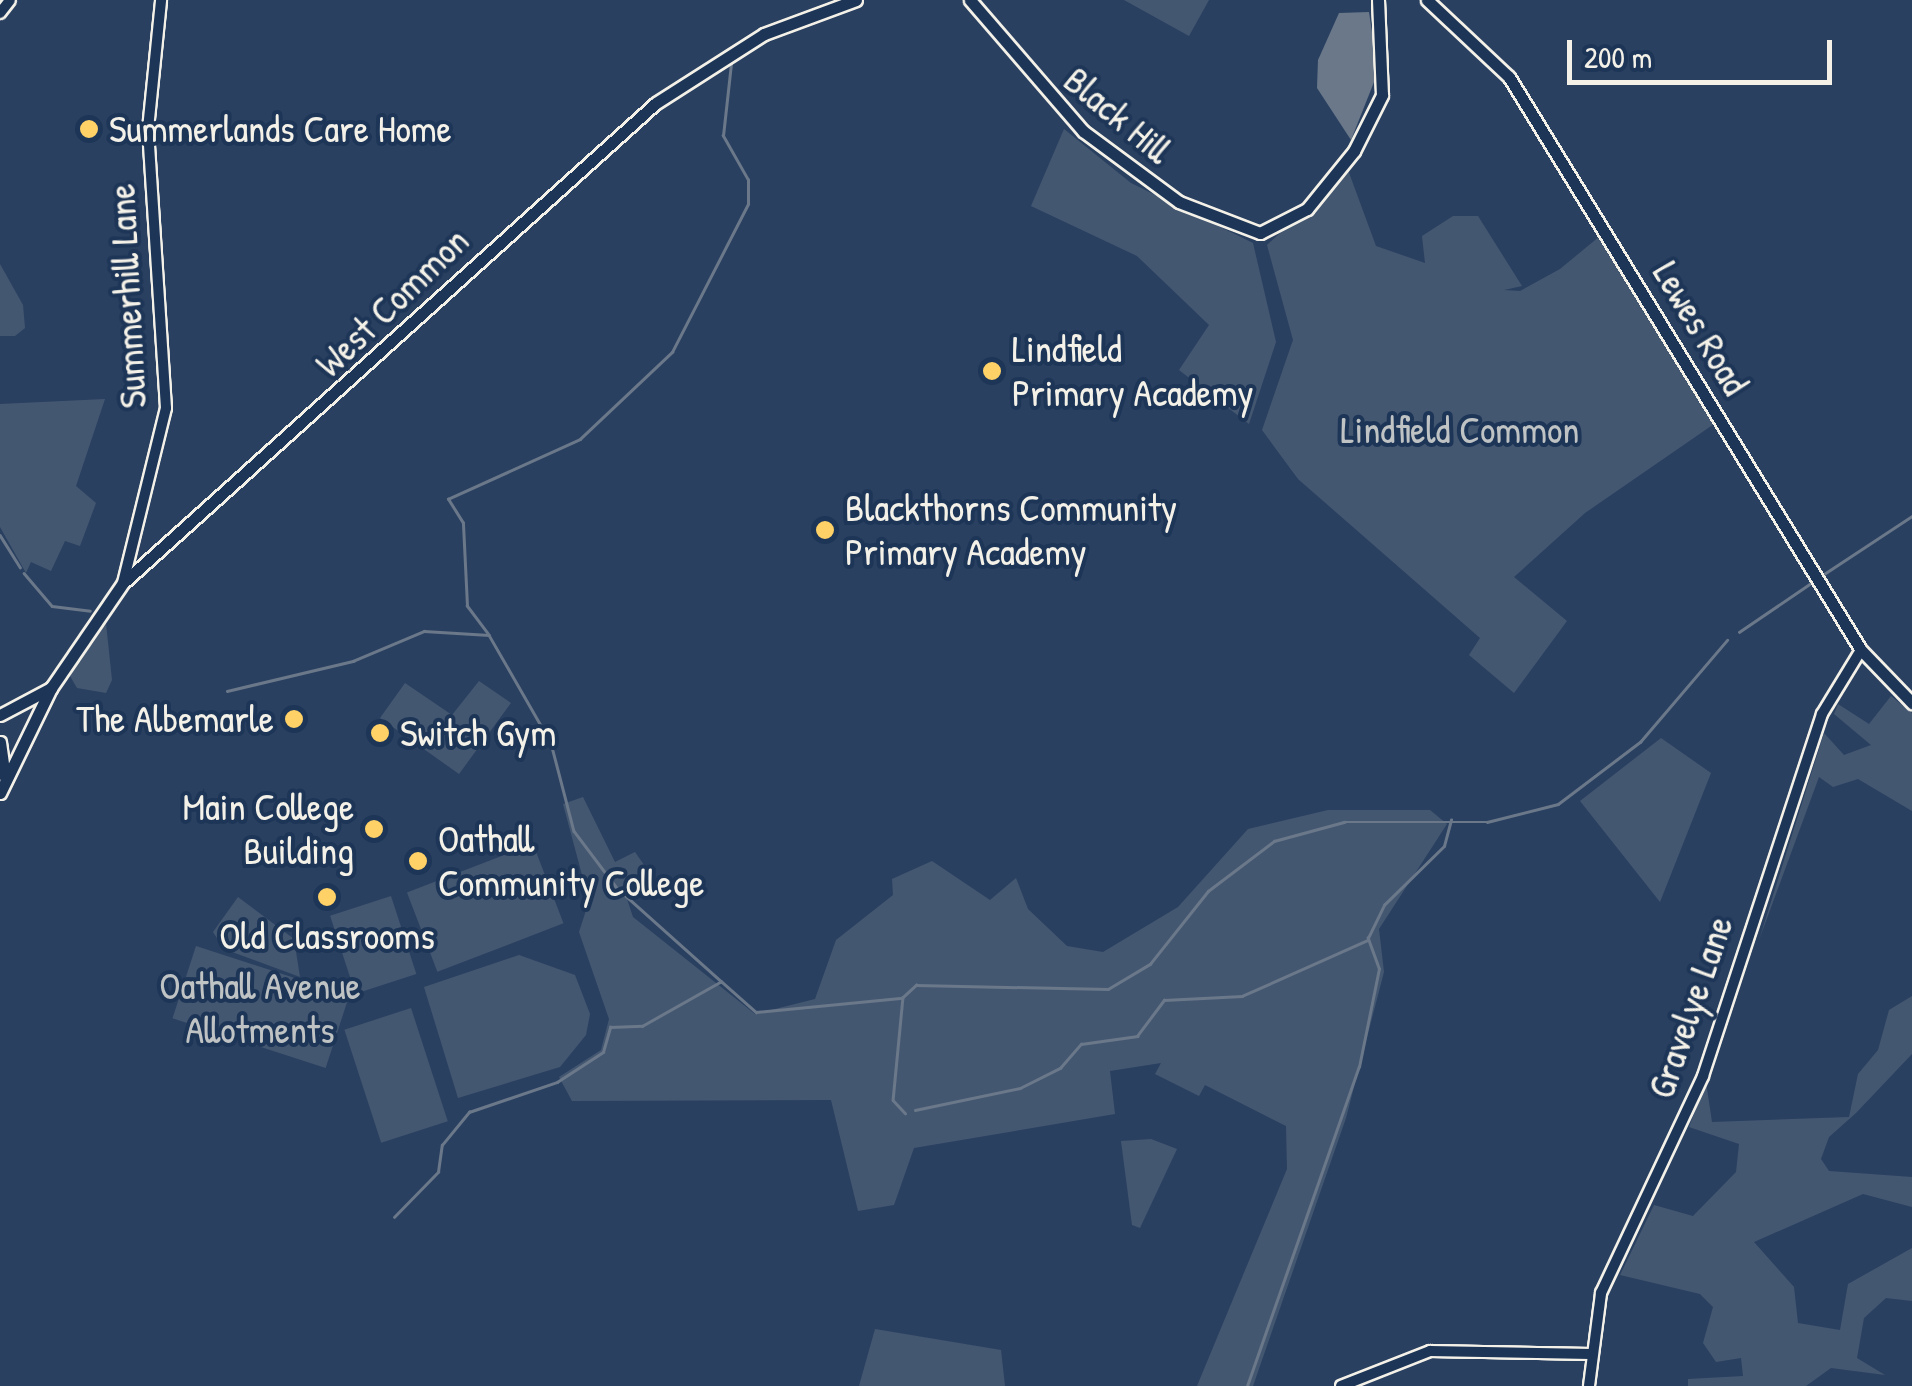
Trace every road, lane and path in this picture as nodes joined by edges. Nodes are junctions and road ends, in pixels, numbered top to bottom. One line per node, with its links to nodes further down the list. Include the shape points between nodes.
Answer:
1 (10, 0): 7 (street)
2 (161, 0): 8 (street, Summerhill Lane, via 148,129 166,408)
3 (856, 0): 8 (main road, West Common, via 820,8 693,75 562,179 370,366)
4 (970, 0): 5 (main road, Black Hill, via 1084,132 1179,202 1260,233 1306,209 1354,151 1382,95)
5 (1378, 0)
6 (1427, 0): 9 (main road, Lewes Road, via 1508,77)
7 (0, 13)
8 (123, 584): 10 (main road, West Common)
9 (1861, 650): 11 (main road, Lewes Road); 17 (street, Gravelye Lane, via 1822,714 1702,1076 1601,1294)
10 (51, 688): 12 (main road); 14 (main road, West Common)
11 (1910, 702)
12 (16, 703): 13 (main road); 14 (main road)
13 (0, 715)
14 (30, 724): 15 (main road, West Common)
15 (7, 743): 16 (main road, West Common); 16 (main road)
16 (3, 778)
17 (1590, 1354): 18 (street, via 1430,1351); 19 (street, Gravelye Lane)
18 (1341, 1386)
19 (1589, 1386)

